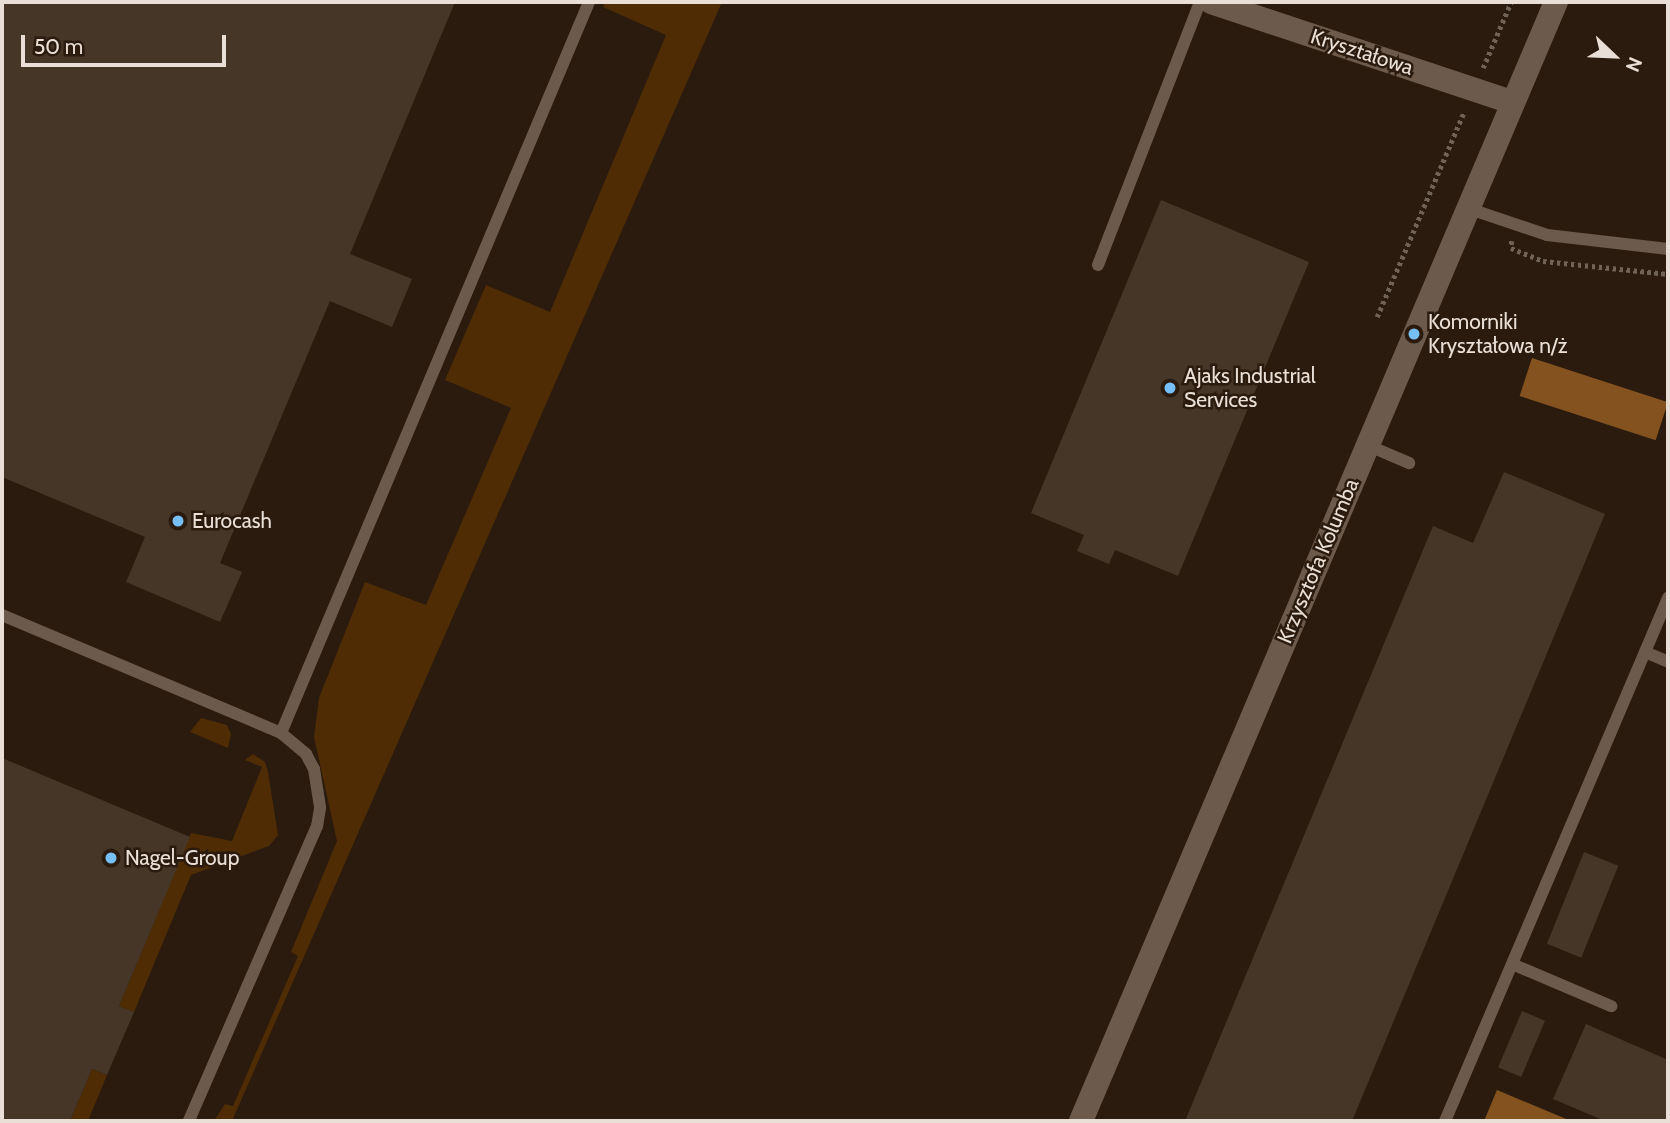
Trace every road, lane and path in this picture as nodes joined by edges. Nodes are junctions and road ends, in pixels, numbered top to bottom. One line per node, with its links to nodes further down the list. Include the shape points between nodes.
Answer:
1 (589, 2): 18 (lane)
2 (1200, 2): 10 (lane)
3 (1211, 2): 6 (street, Kryształowa)
4 (1511, 2): 6 (path)
5 (1556, 2): 7 (street, Krzysztofa Kolumba)
6 (1474, 89): 7 (street, Kryształowa); 11 (path)
7 (1512, 102): 8 (street, Krzysztofa Kolumba)
8 (1466, 208): 9 (lane, via 1547,235); 12 (street, Krzysztofa Kolumba)
9 (1668, 249)
10 (1098, 265)
11 (1377, 317)
12 (1367, 445): 13 (lane); 22 (street, Krzysztofa Kolumba)
13 (1409, 463)
14 (1668, 598): 16 (lane)
15 (2, 615): 18 (lane)
16 (1645, 652): 17 (lane); 19 (lane)
17 (1668, 662)
18 (281, 733): 21 (lane, via 306,754 314,769 320,808 317,827)
19 (1512, 964): 20 (lane); 23 (lane)
20 (1611, 1006)
21 (189, 1121)
22 (1082, 1121)
23 (1445, 1121)

